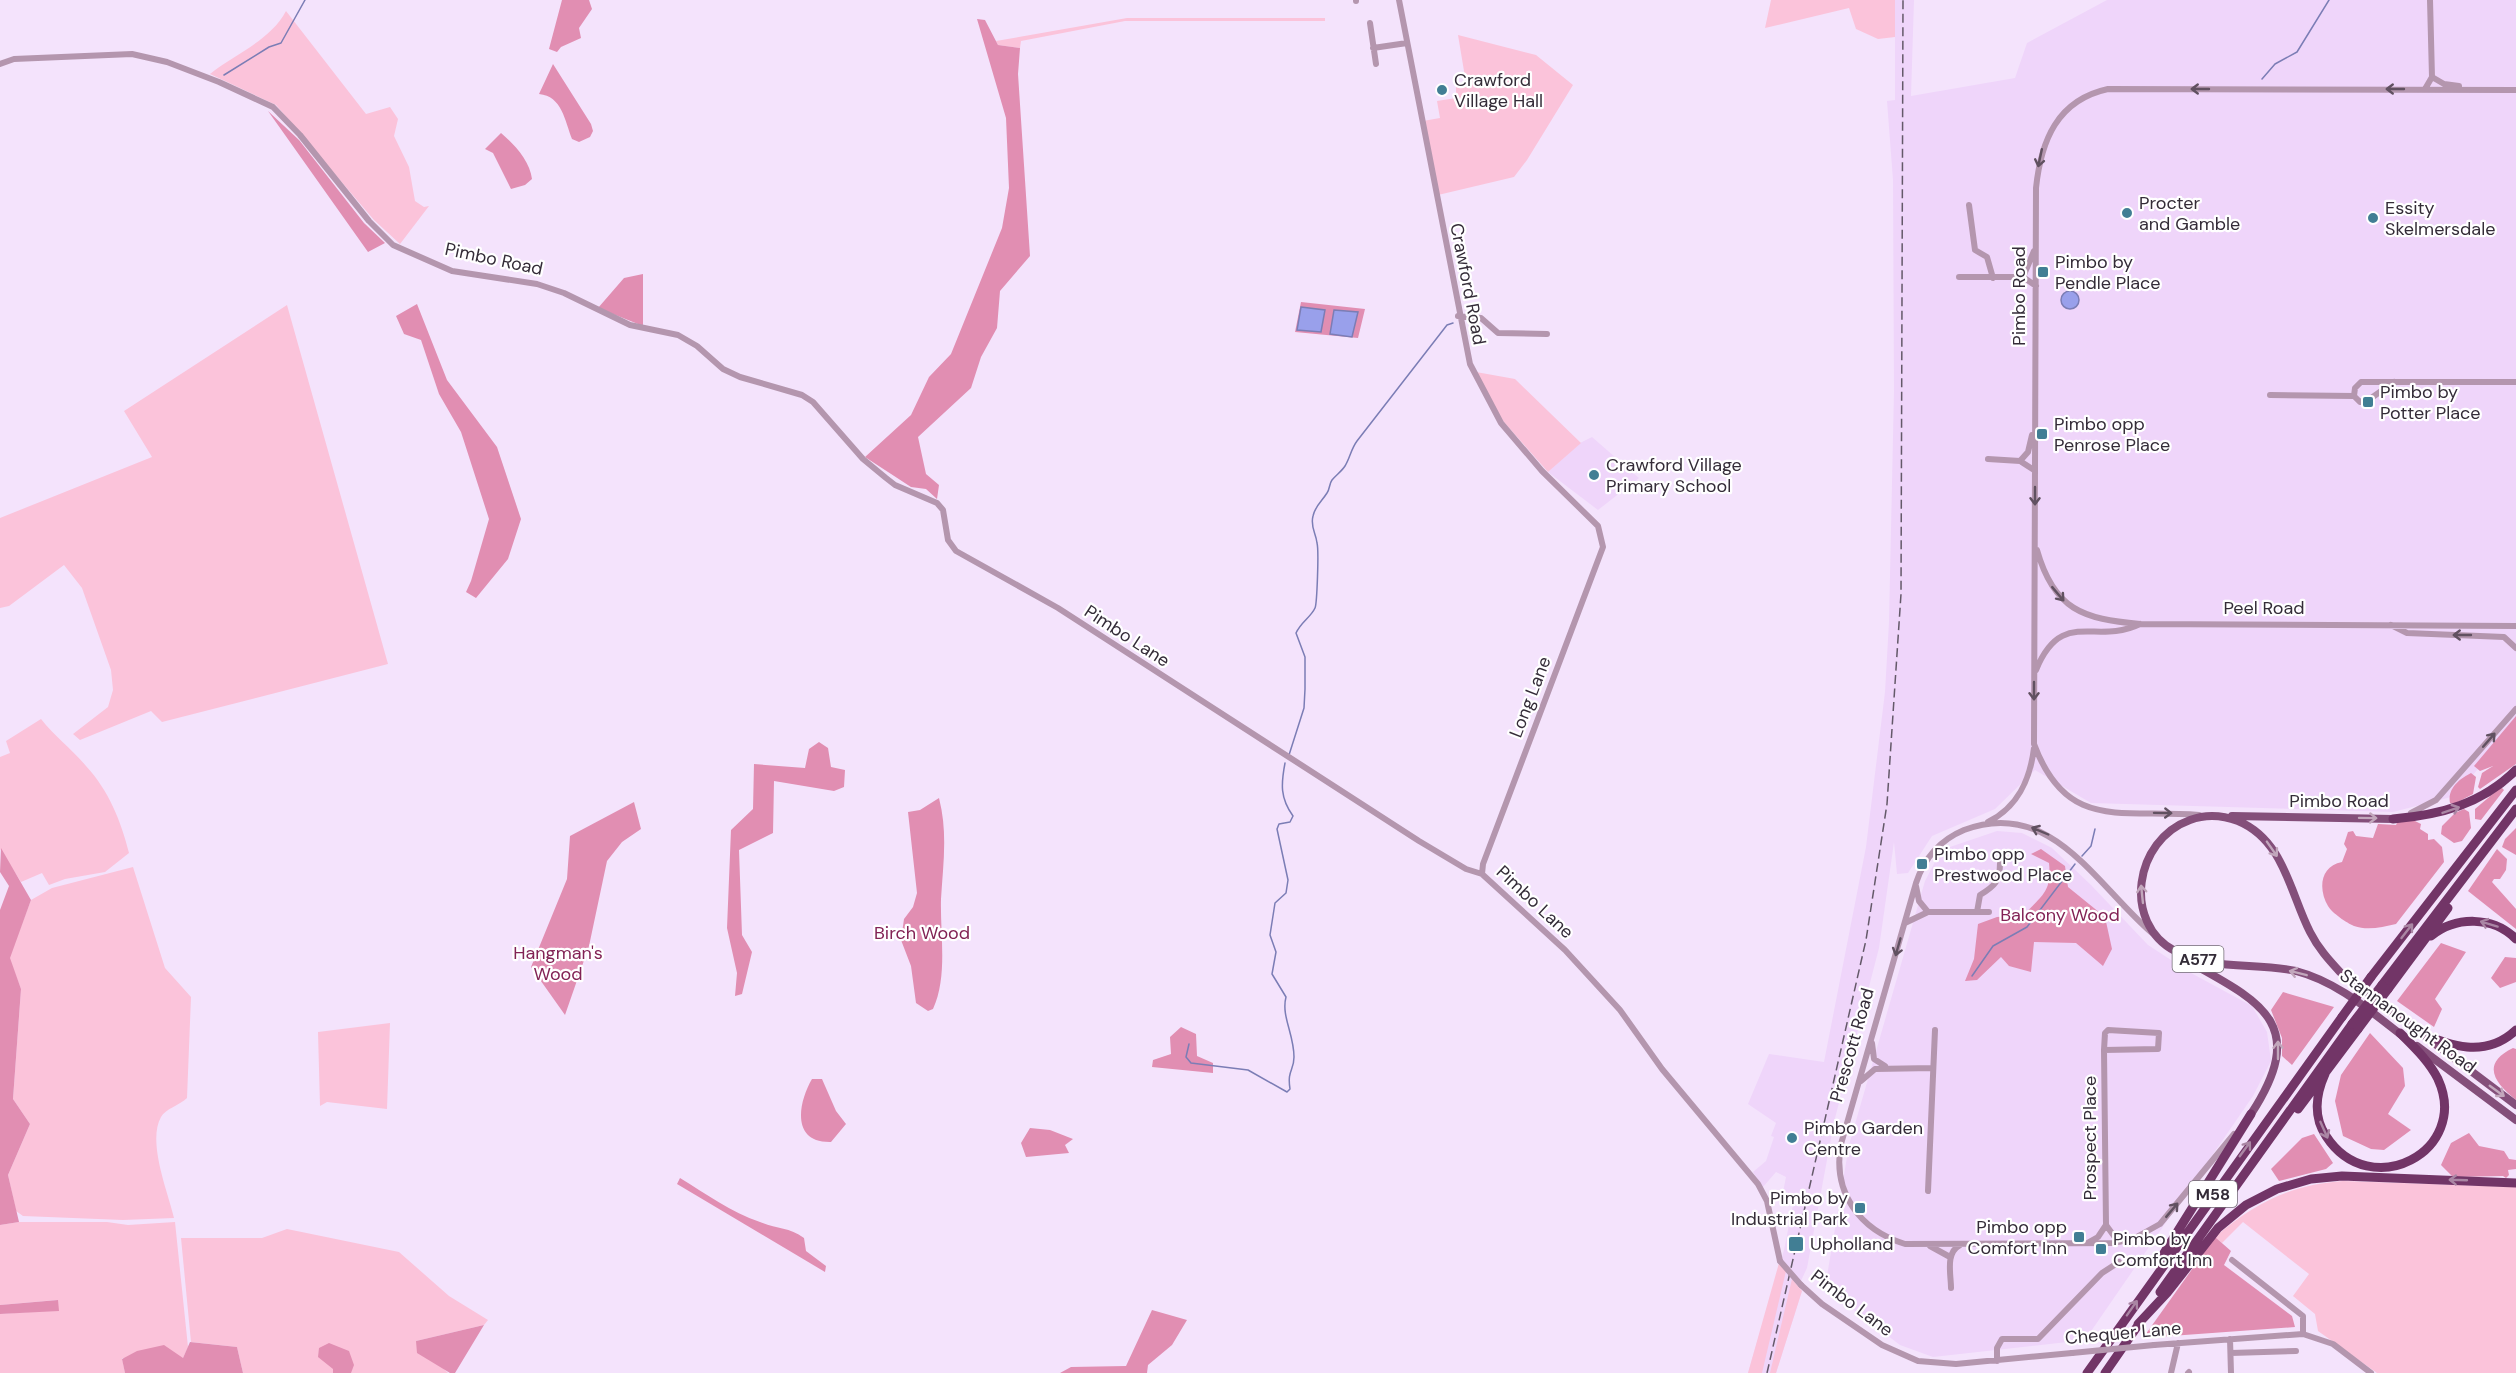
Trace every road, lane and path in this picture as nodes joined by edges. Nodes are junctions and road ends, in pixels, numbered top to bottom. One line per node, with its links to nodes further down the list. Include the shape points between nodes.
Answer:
1 (1399, 0): 4 (street, Crawford Road)
2 (2430, 0): 8 (street)
3 (1370, 23): 5 (street)
4 (1407, 43): 5 (street); 18 (street, Crawford Road)
5 (1373, 48): 6 (street)
6 (1376, 63)
7 (0, 64): 28 (street, Pimbo Road, via 14,59 121,53 167,62 241,92 273,108 300,135 393,245 452,271 537,284 564,293 630,325 678,335 740,377 802,395 813,402 870,465 895,485 938,502)
8 (2432, 78): 9 (street); 10 (street, via 2444,84)
9 (2425, 89): 10 (street, Pimbo Road); 13 (street, Pimbo Road, one-way to 13, via 2122,88 2087,95 2060,114 2042,149 2036,188)
10 (2480, 89): 11 (street, Pimbo Road)
11 (2516, 90)
12 (1969, 205): 15 (street, via 1975,250 1987,257)
13 (2036, 246): 16 (street); 17 (street, Pimbo Road)
14 (1959, 277): 15 (street)
15 (1993, 278): 16 (street)
16 (2023, 278): 17 (street)
17 (2036, 286): 24 (street, Pimbo Road)
18 (1458, 316): 19 (street, via 1481,318 1498,333); 29 (street, Crawford Road, via 1470,364 1501,423)
19 (1547, 334)
20 (2394, 382): 21 (street); 23 (street, via 2367,401 2360,402); 23 (street, via 2361,382)
21 (2516, 382)
22 (2270, 395): 23 (street)
23 (2354, 396)
24 (2035, 427): 26 (street, via 2028,452); 27 (street, Pimbo Road)
25 (1988, 459): 26 (street)
26 (2020, 461): 27 (street)
27 (2034, 470): 30 (street, Pimbo Road, one-way to 30)
28 (945, 519): 47 (street, Pimbo Lane, via 948,540 956,551 1058,608 1419,841 1466,869)
29 (1600, 531): 47 (street, Long Lane, via 1603,547)
30 (2035, 541): 31 (street, Peel Road, one-way to 31, via 2049,581 2069,606 2100,620); 35 (street, Pimbo Road)
31 (2140, 624): 32 (street, Peel Road); 35 (street, Peel Road, via 2124,632 2078,631 2061,636 2048,647)
32 (2388, 624): 33 (street, Peel Road); 34 (street, Peel Road, one-way to 32, via 2504,637 2407,633)
33 (2516, 626)
34 (2516, 648)
35 (2035, 673): 37 (street, Pimbo Road, one-way to 37)
36 (2516, 710): 43 (street, Pimbo Road, one-way to 36, via 2436,800)
37 (2034, 744): 41 (street, Pimbo Road, one-way to 41, via 2058,789 2076,803 2101,812); 44 (street, via 2030,772 2019,795 2005,811)
38 (2516, 770): 43 (highway, one-way to 38, via 2442,813 2464,805)
39 (2516, 790): 83 (highway, M58, one-way to 39, bridge, via 2342,1017)
40 (2516, 809): 45 (highway, M58)
41 (2202, 816): 42 (main road, Stannanought Road / A577); 54 (main road, Stannanought Road / A577, one-way to 41, via 2144,909 2141,880 2145,864 2160,839)
42 (2226, 816): 43 (main road, Pimbo Road / A577, one-way to 43); 62 (main road, Stannanought Road / A577, one-way to 62, via 2246,825 2271,846 2322,952 2340,972)
43 (2394, 819)
44 (1986, 823): 48 (street, Prescott Road, via 1958,833 1938,846 1926,860); 54 (street, Prescott Road, one-way to 44, via 2057,840 2037,829)
45 (2485, 850): 55 (highway); 57 (highway, M58)
46 (2000, 863): 50 (street, via 2000,877 1992,889 1980,895)
47 (1482, 873): 92 (street, Pimbo Lane, bridge, via 1599,985 1758,1185 1767,1201 1780,1261 1801,1285 1894,1353)
48 (1916, 883): 49 (street, via 1918,901); 52 (street, Prescott Road)
49 (1928, 912): 50 (street); 52 (street)
50 (1977, 912): 51 (street)
51 (1989, 912)
52 (1905, 923): 59 (street, Prescott Road, one-way to 59)
53 (2516, 939): 55 (highway, one-way to 55, via 2492,924 2467,921 2443,928)
54 (2162, 941): 56 (main road, Stannanought Road / A577)
55 (2421, 944): 57 (highway)
56 (2176, 952): 63 (main road, Stannanought Road / A577, one-way to 56, via 2350,996 2312,976 2211,962); 70 (main road, Prescott Road / A577, one-way to 56, via 2271,1081 2277,1060 2275,1028 2266,1012 2249,997)
57 (2385, 987): 58 (highway, M58, bridge)
58 (2355, 1027): 67 (highway, M58); 72 (highway, M58)
59 (1874, 1029): 65 (street, via 1873,1054 1877,1062); 68 (street, Prescott Road)
60 (1935, 1030): 66 (street)
61 (2516, 1030): 62 (highway, via 2490,1046 2468,1048)
62 (2416, 1031): 69 (main road, Stannanought Road / A577, one-way to 69)
63 (2400, 1033): 67 (highway, one-way to 63, via 2319,1087 2317,1110 2323,1132 2341,1155 2366,1167 2384,1169 2415,1158 2436,1136 2444,1107 2442,1090 2428,1063); 71 (main road, Stannanought Road / A577)
64 (2104, 1050): 64 (street, Prospect Place, via 2108,1030 2159,1033 2158,1049); 75 (street, Prospect Place)
65 (1888, 1066): 66 (street); 68 (street, via 1869,1071)
66 (1933, 1068): 74 (street)
67 (2325, 1074): 72 (highway, M58)
68 (1858, 1087): 78 (street, Prescott Road, via 1840,1155 1839,1171 1846,1196 1858,1216 1878,1233 1905,1244)
69 (2516, 1105)
70 (2252, 1114): 76 (street, Prescott Road, one-way to 70, via 2166,1218); 83 (highway, via 2166,1249)
71 (2516, 1120)
72 (2250, 1166): 85 (highway, M58)
73 (2516, 1183): 85 (highway, M58, one-way to 85, via 2342,1176 2311,1179 2277,1189 2246,1205 2218,1228)
74 (1928, 1191)
75 (2106, 1225): 76 (street, Prospect Place, via 2114,1236); 77 (street, Prospect Place, via 2098,1237)
76 (2127, 1241): 77 (street, Prescott Road)
77 (2085, 1243): 79 (street, Prescott Road)
78 (1926, 1244): 79 (street, Prescott Road); 80 (street)
79 (1960, 1244): 80 (street)
80 (1950, 1257): 84 (street)
81 (2232, 1260): 86 (street, via 2303,1316)
82 (2119, 1262): 91 (street, via 2102,1273 2038,1339 2002,1339)
83 (2150, 1282): 93 (highway, M58, one-way to 83)
84 (1951, 1288)
85 (2138, 1324): 94 (highway, M58)
86 (2303, 1334): 87 (street, Chequer Lane); 97 (street, Chequer Lane, via 2333,1344)
87 (2230, 1339): 88 (street, Chequer Lane); 90 (street)
88 (2178, 1343): 91 (street, Chequer Lane, bridge); 95 (street)
89 (2296, 1352): 90 (street)
90 (2231, 1353): 96 (street)
91 (1997, 1360): 92 (street, Chequer Lane)
92 (1945, 1364)
93 (2087, 1373)
94 (2104, 1373)
95 (2171, 1373)
96 (2231, 1373)
97 (2371, 1373)

